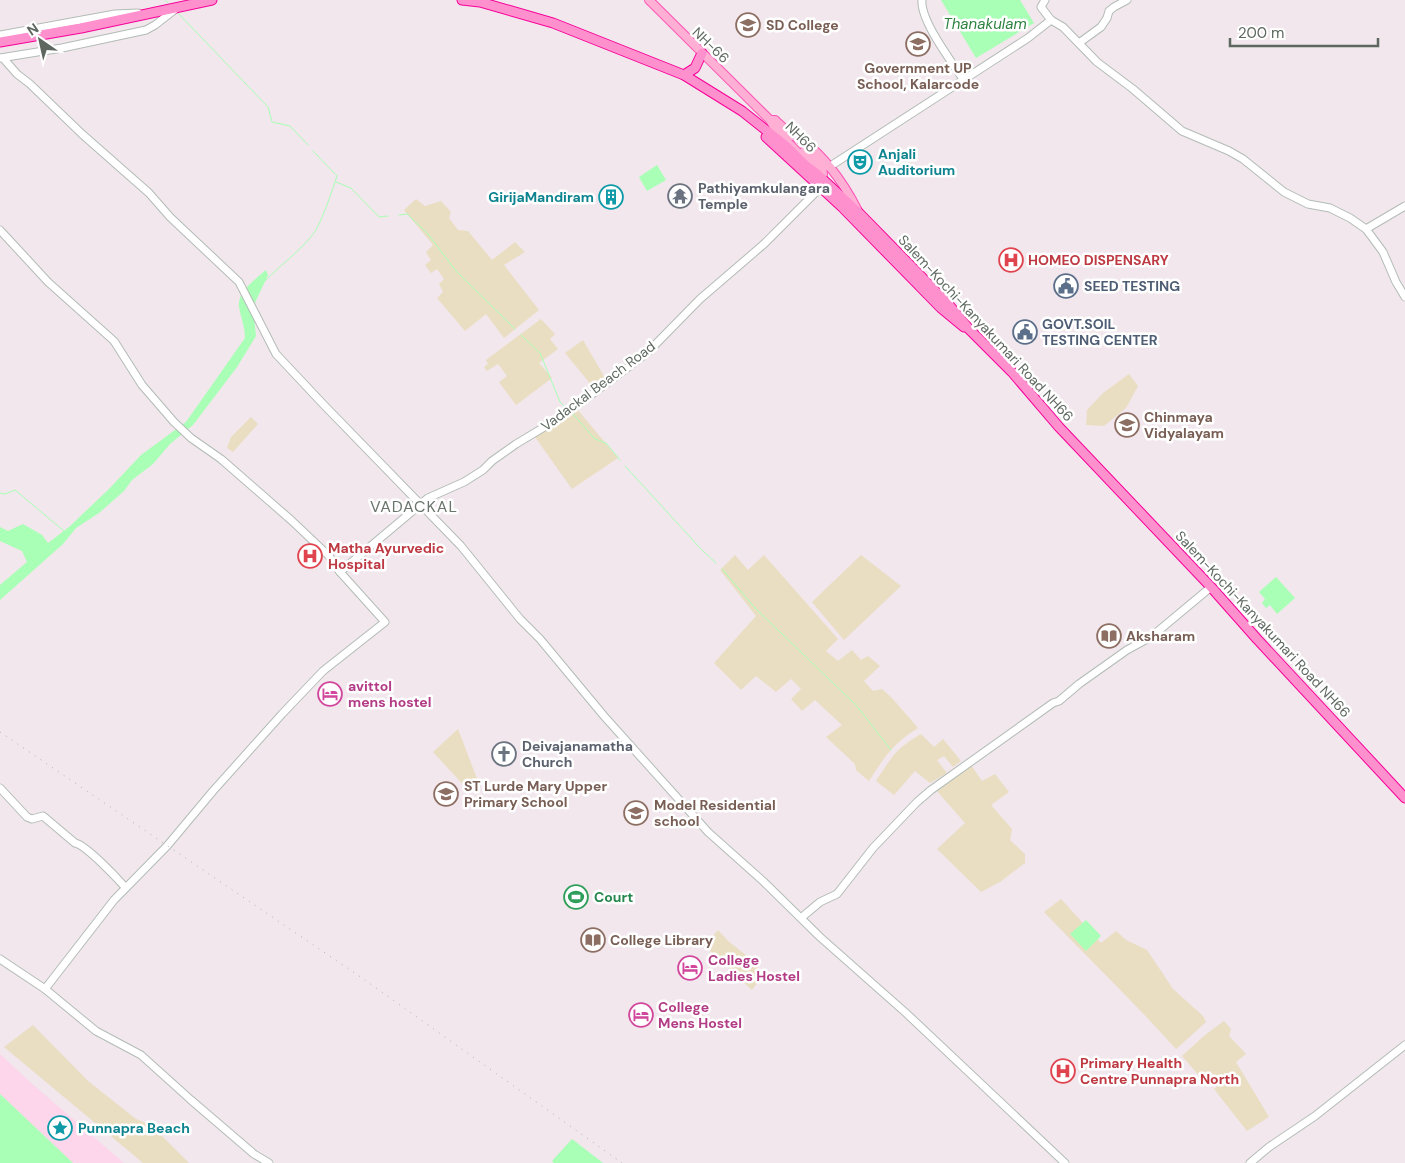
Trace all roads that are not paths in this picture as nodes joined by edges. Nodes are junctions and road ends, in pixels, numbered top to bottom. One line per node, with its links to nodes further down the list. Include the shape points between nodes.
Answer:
1 (212, 0): 8 (highway)
2 (462, 0): 7 (highway, Salem-Kochi-Kanyakumari Road NH66 / NH66)
3 (649, 0): 14 (main road, NH-66)
4 (922, 0): 18 (main road, via 937,39)
5 (1045, 0): 10 (main road, via 1041,7)
6 (1127, 0): 13 (main road, via 1114,6 1101,27)
7 (481, 1): 16 (highway, Salem-Kochi-Kanyakumari Road NH66 / NH66, via 553,23)
8 (177, 7): 9 (highway); 15 (main road, via 146,30)
9 (146, 13): 11 (main road, via 116,14); 12 (highway)
10 (1051, 20): 13 (main road); 18 (main road)
11 (0, 35)
12 (0, 42)
13 (1079, 43): 27 (main road, via 1097,62 1182,131 1243,159 1284,192 1308,204 1330,208)
14 (702, 54): 17 (highway, via 694,68); 19 (main road, NH-66)
15 (2, 58): 31 (main road, via 150,193 170,217 238,282 276,354)
16 (662, 65): 17 (highway, Salem-Kochi-Kanyakumari Road NH66 / NH66); 24 (highway, NH66, via 757,128)
17 (684, 75): 24 (highway, Salem-Kochi-Kanyakumari Road NH66 / NH66, via 756,121 786,146)
18 (962, 79): 22 (main road)
19 (757, 107): 20 (main road, NH66)
20 (770, 120): 21 (main road, via 775,120); 23 (main road, NH66, via 818,172)
21 (789, 134): 22 (main road, via 803,141); 23 (main road, via 822,168)
22 (829, 167): 26 (main road, via 845,186)
23 (822, 172): 24 (main road, via 825,176)
24 (823, 185): 26 (highway, Salem-Kochi-Kanyakumari Road NH66 / NH66); 30 (highway, NH66, via 941,308); 31 (main road, Vadackal Beach Road, via 647,353 483,470)
25 (1405, 206): 27 (main road)
26 (860, 214): 30 (highway, Salem-Kochi-Kanyakumari Road NH66 / NH66)
27 (1366, 229): 29 (main road, via 1383,252)
28 (0, 230): 32 (main road, via 48,282 114,341 142,385 174,422 291,520 329,556)
29 (1405, 297)
30 (973, 333): 33 (highway, Salem-Kochi-Kanyakumari Road NH66 / NH66)
31 (420, 505): 32 (main road, Vadackal Beach Road); 37 (main road, via 461,546 658,778 708,832)
32 (340, 572): 36 (main road, via 385,622 323,671 167,846)
33 (1211, 586): 35 (highway, Salem-Kochi-Kanyakumari Road NH66 / NH66); 37 (main road, via 1151,637 1127,650 931,790 874,848 837,894 820,902)
34 (0, 788): 36 (main road, via 27,818 43,816)
35 (1405, 798)
36 (125, 887): 39 (main road)
37 (801, 918): 42 (main road)
38 (0, 959): 39 (main road)
39 (45, 989): 41 (main road, via 96,1031 141,1055 254,1154)
40 (1405, 1045): 43 (main road)
41 (269, 1163)
42 (1065, 1163)
43 (1250, 1163)

